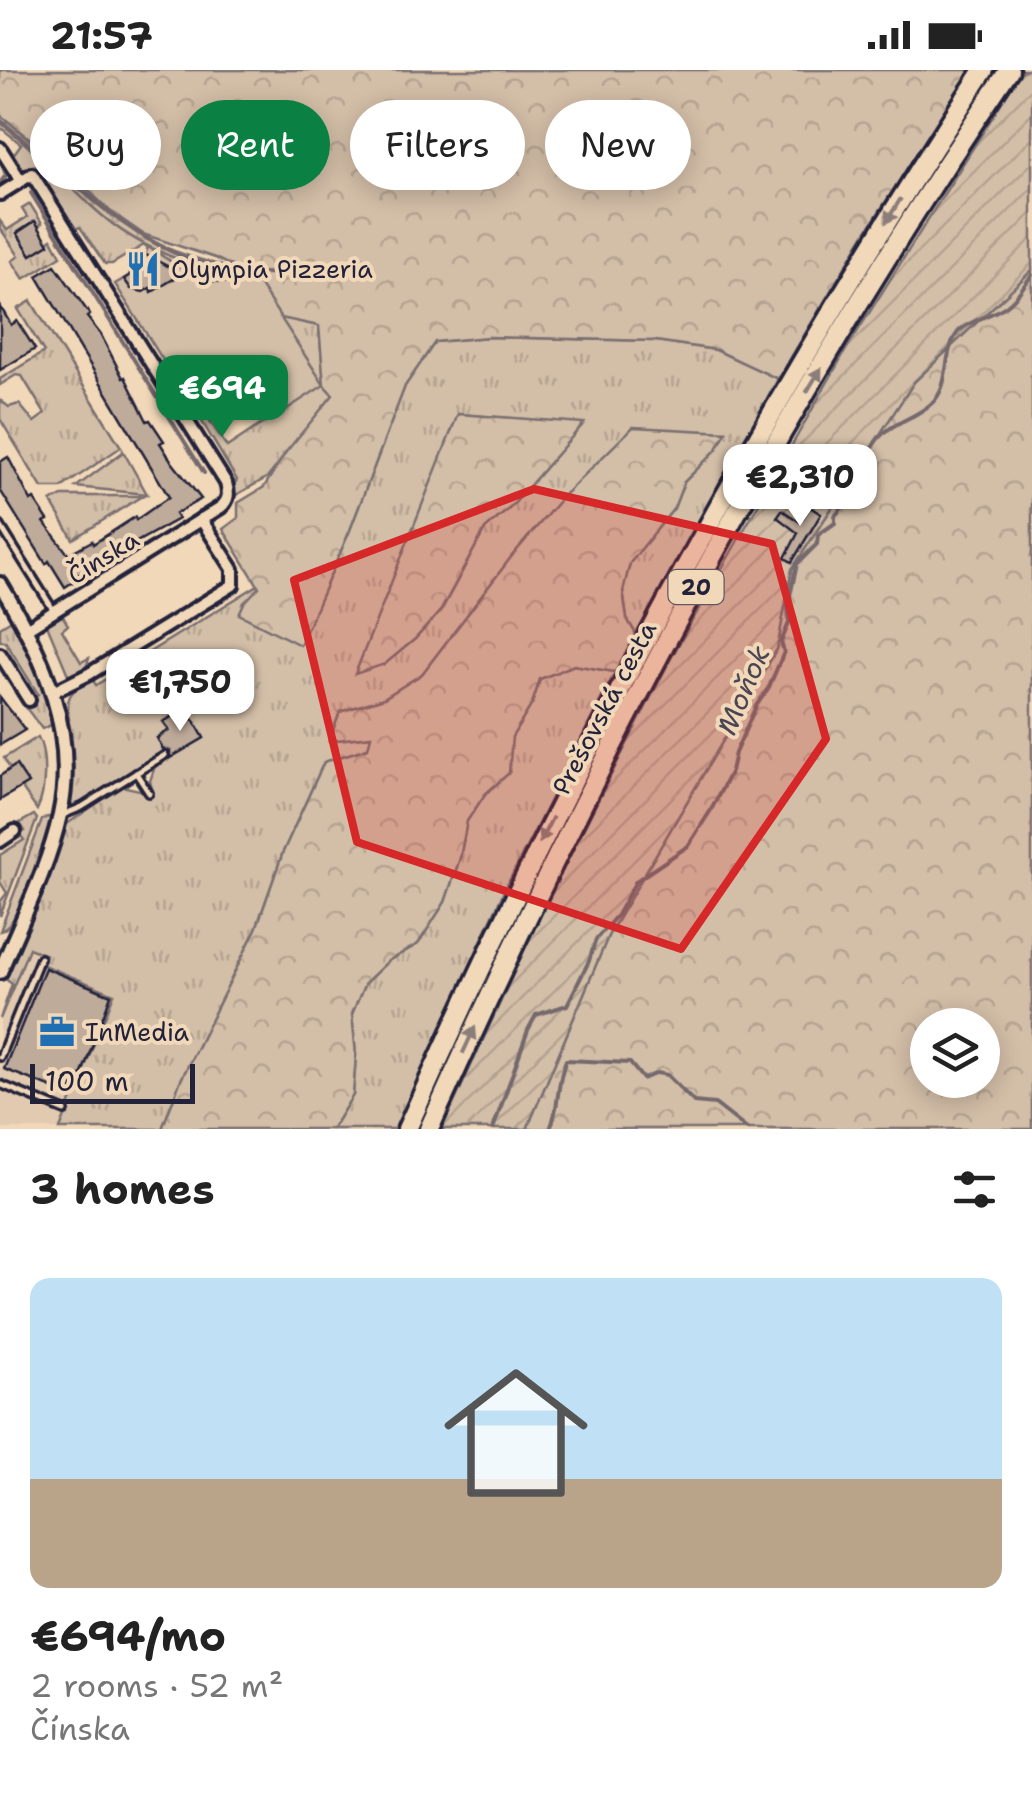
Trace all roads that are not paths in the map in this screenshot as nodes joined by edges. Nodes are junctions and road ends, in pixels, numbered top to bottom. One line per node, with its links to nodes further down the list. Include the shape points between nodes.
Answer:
1 (984, 70): 26 (highway, Prešovská cesta / 20, one-way to 26, via 853,276 706,528 546,830)
2 (1009, 72): 27 (highway, Prešovská cesta / 20, one-way to 2, via 572,822 684,608 813,382)
3 (0, 148): 4 (street)
4 (21, 181): 5 (street); 6 (street, Čínska, via 32,174 226,483 227,501)
5 (0, 194)
6 (201, 519): 9 (street, Čínska); 12 (street, via 233,569 233,585)
7 (0, 525): 9 (lane)
8 (0, 584): 10 (street)
9 (54, 611): 10 (street, Čínska)
10 (26, 629): 12 (street)
11 (0, 654): 13 (street)
12 (52, 692): 17 (street, via 65,756)
13 (29, 700)
14 (165, 755): 15 (lane)
15 (136, 773): 16 (lane); 17 (lane)
16 (149, 793)
17 (60, 816): 20 (street)
18 (16, 831): 19 (street)
19 (0, 841)
20 (5, 947): 22 (street)
21 (40, 958): 23 (lane)
22 (0, 972)
23 (0, 1057)
24 (0, 1084): 25 (lane)
25 (64, 1111)
26 (406, 1129)
27 (429, 1129)

